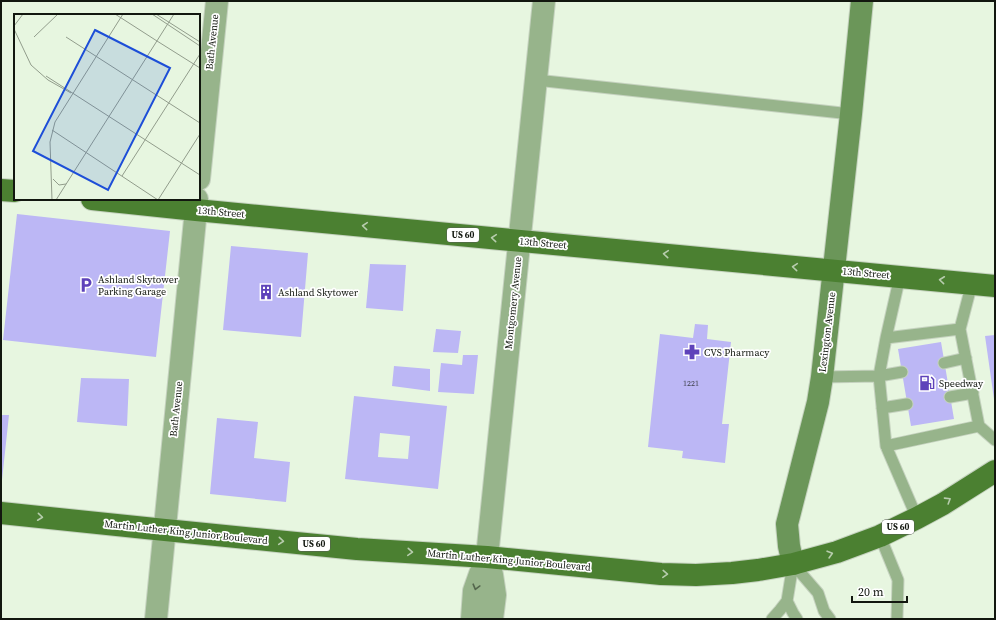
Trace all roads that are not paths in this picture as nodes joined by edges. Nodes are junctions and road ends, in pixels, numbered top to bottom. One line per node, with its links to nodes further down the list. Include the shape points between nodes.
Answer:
1 (216, 1): 6 (street, Bath Avenue)
2 (544, 1): 4 (street, Montgomery Avenue)
3 (862, 1): 5 (street, Lexington Avenue)
4 (536, 80): 5 (lane); 11 (street, Montgomery Avenue)
5 (851, 114): 12 (street, Lexington Avenue)
6 (200, 169)
7 (1, 190): 8 (main road)
8 (14, 191)
9 (113, 200): 10 (main road, 13th Street / US 60)
10 (196, 204): 11 (main road, 13th Street / US 60, one-way to 10); 33 (street, Bath Avenue)
11 (520, 241): 12 (main road, 13th Street / US 60, one-way to 11); 35 (street, Montgomery Avenue)
12 (834, 270): 13 (main road, 13th Street / US 60); 22 (street, Lexington Avenue)
13 (900, 276): 14 (main road, 13th Street / US 60, one-way to 13); 17 (lane)
14 (972, 283): 15 (main road, 13th Street / US 60); 16 (lane)
15 (995, 286)
16 (960, 329): 17 (lane); 18 (lane)
17 (886, 338): 21 (lane)
18 (966, 358): 19 (lane); 23 (lane)
19 (944, 363)
20 (902, 372): 21 (lane)
21 (879, 376): 22 (lane); 26 (lane)
22 (822, 377): 36 (street, Lexington Avenue, via 787,524)
23 (973, 393): 24 (lane); 27 (lane)
24 (950, 397)
25 (907, 404): 26 (lane)
26 (882, 408): 29 (lane)
27 (979, 426): 28 (lane); 29 (lane)
28 (995, 440)
29 (886, 446): 32 (lane)
30 (995, 471): 32 (main road, Martin Luther King Junior Boulevard / US 60, one-way to 30)
31 (1, 513): 33 (main road, Martin Luther King Junior Boulevard / US 60, one-way to 33)
32 (917, 518): 34 (main road, Martin Luther King Junior Boulevard / US 60)
33 (164, 530): 35 (main road, Martin Luther King Junior Boulevard / US 60, one-way to 35, via 357,549); 38 (street, Bath Avenue)
34 (880, 536): 36 (main road, Martin Luther King Junior Boulevard / US 60, one-way to 34, via 837,552); 44 (lane, via 898,580)
35 (487, 557): 36 (main road, Martin Luther King Junior Boulevard / US 60, one-way to 36, via 696,575 751,571); 39 (street, Montgomery Avenue, one-way to 39, via 474,591); 40 (street, Montgomery Avenue, via 495,595)
36 (793, 564): 37 (lane); 43 (lane, via 818,593 824,611)
37 (788, 600): 41 (lane); 42 (lane)
38 (156, 619)
39 (472, 619)
40 (492, 619)
41 (772, 619)
42 (797, 619)
43 (830, 619)
44 (897, 619)

